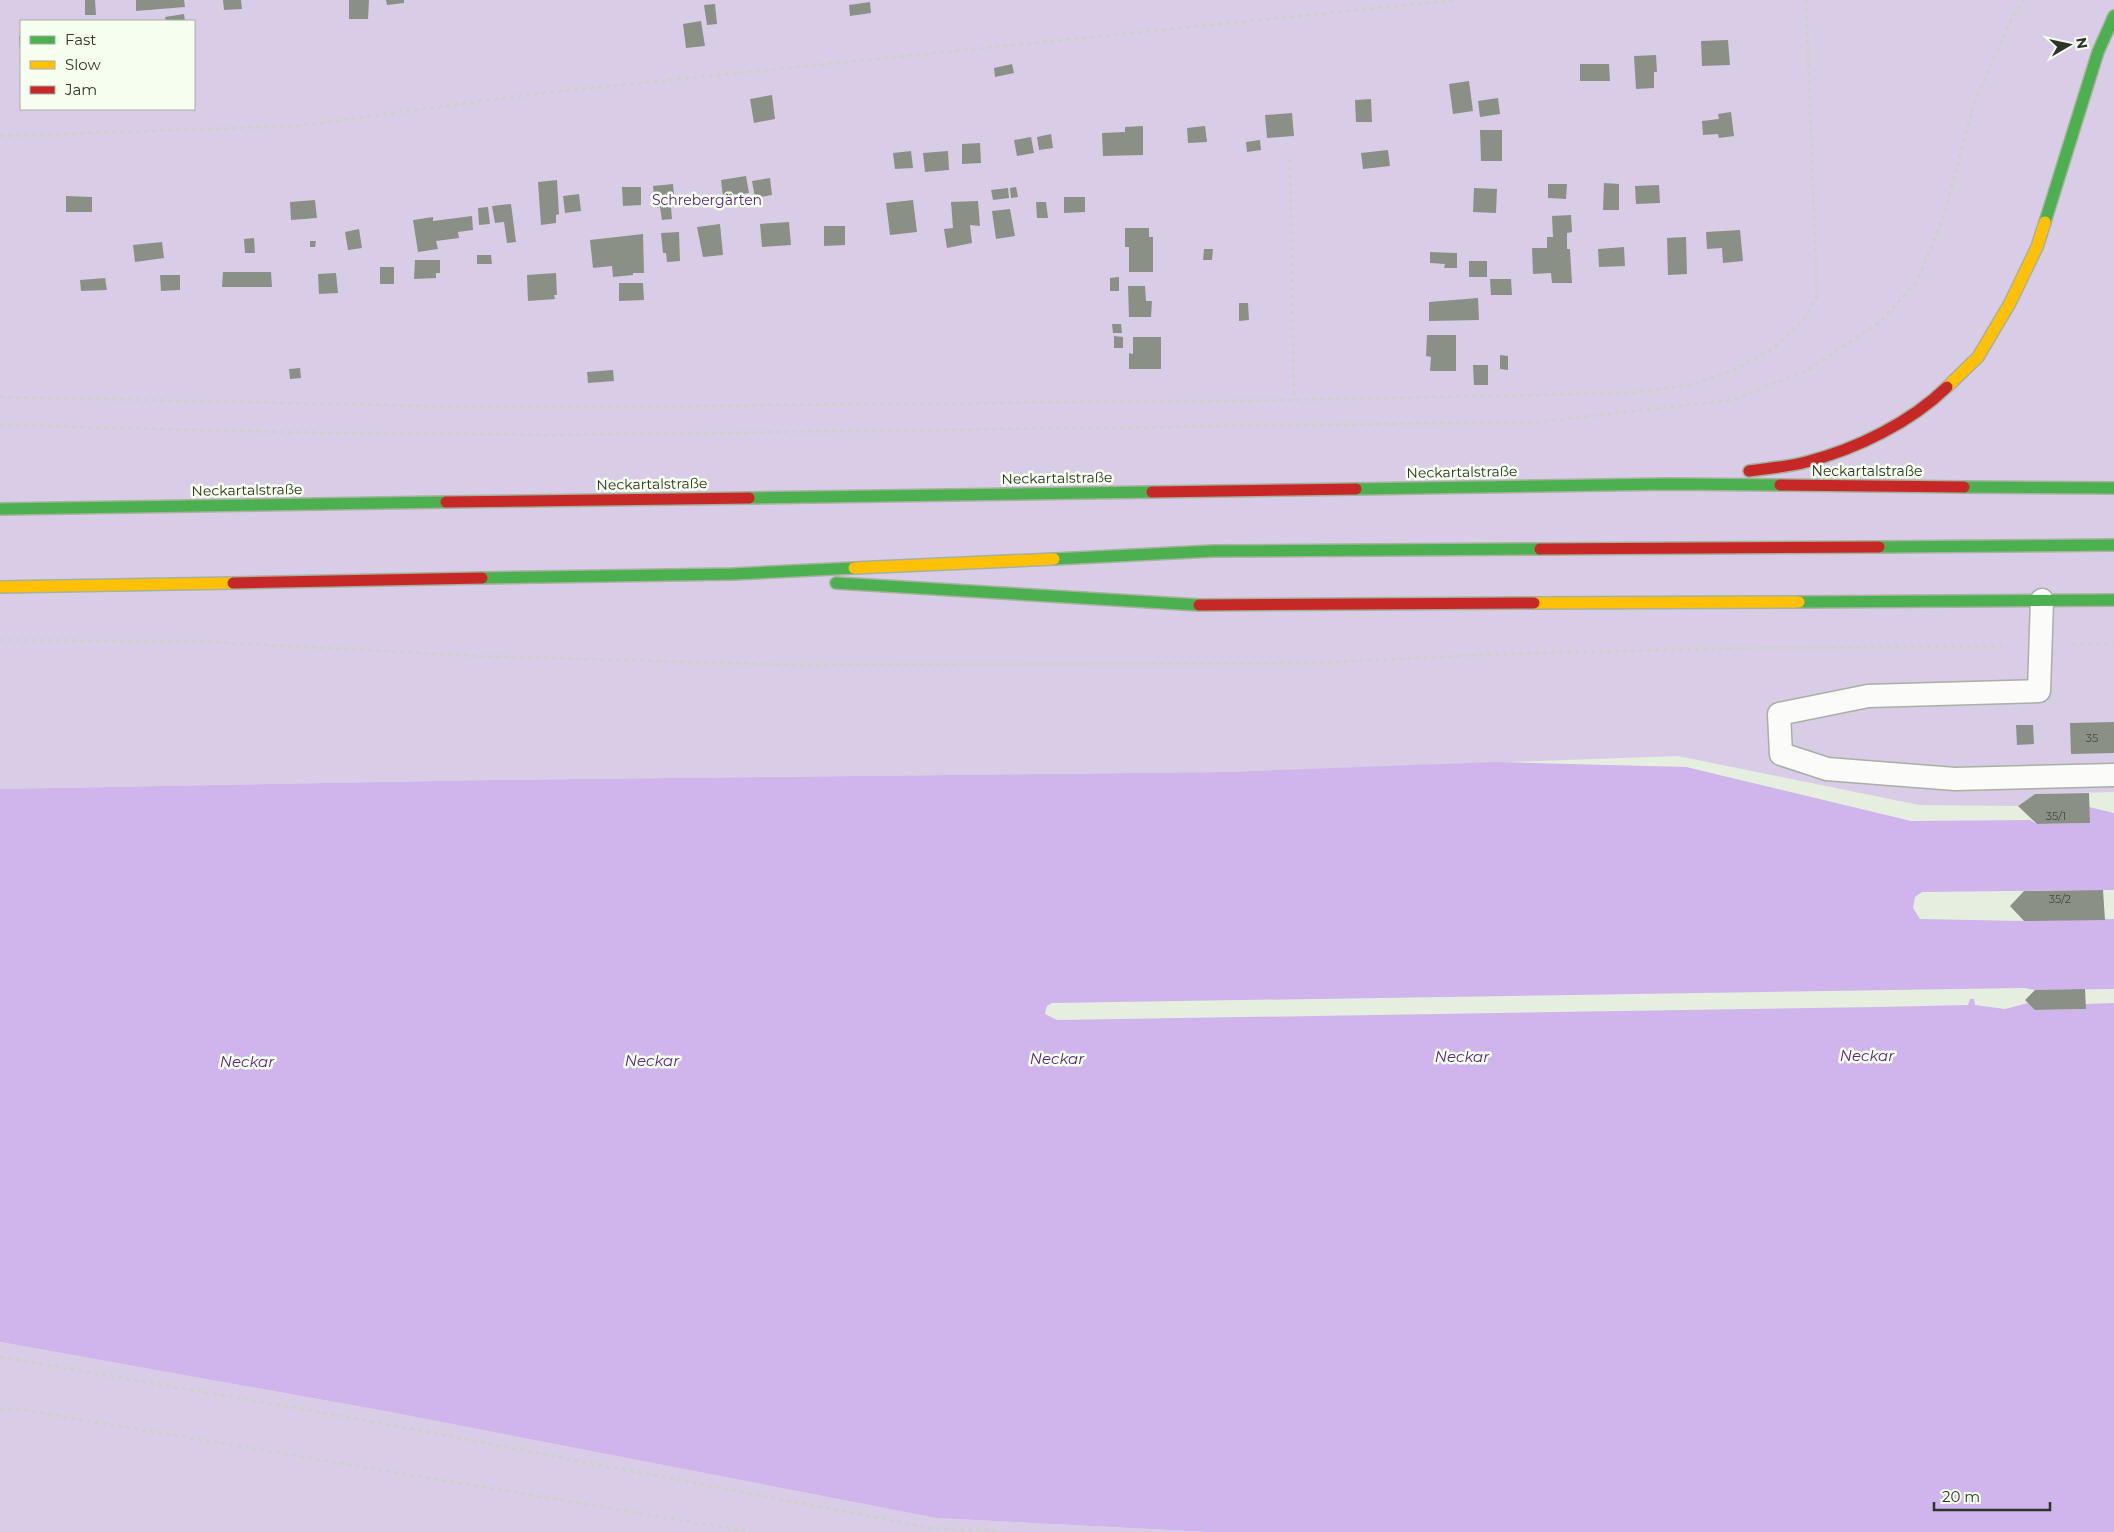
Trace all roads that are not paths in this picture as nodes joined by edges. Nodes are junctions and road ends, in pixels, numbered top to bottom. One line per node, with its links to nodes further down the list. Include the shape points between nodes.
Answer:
1 (2114, 16): 2 (main road, via 2098,52 2037,247 2010,303 1978,357 1928,406 1865,441 1806,462)
2 (1668, 484): 3 (main road, Neckartalstraße); 4 (main road, Neckartalstraße)
3 (2114, 488)
4 (0, 508)
5 (2114, 545): 6 (main road, via 1213,551)
6 (733, 574): 7 (main road); 8 (main road, via 892,588 1188,605)
7 (0, 587)
8 (2042, 600): 9 (main road); 10 (lane, via 2039,691 1868,696 1779,714 1782,754 1827,769 1955,779)
9 (2114, 600)
10 (2114, 775)

